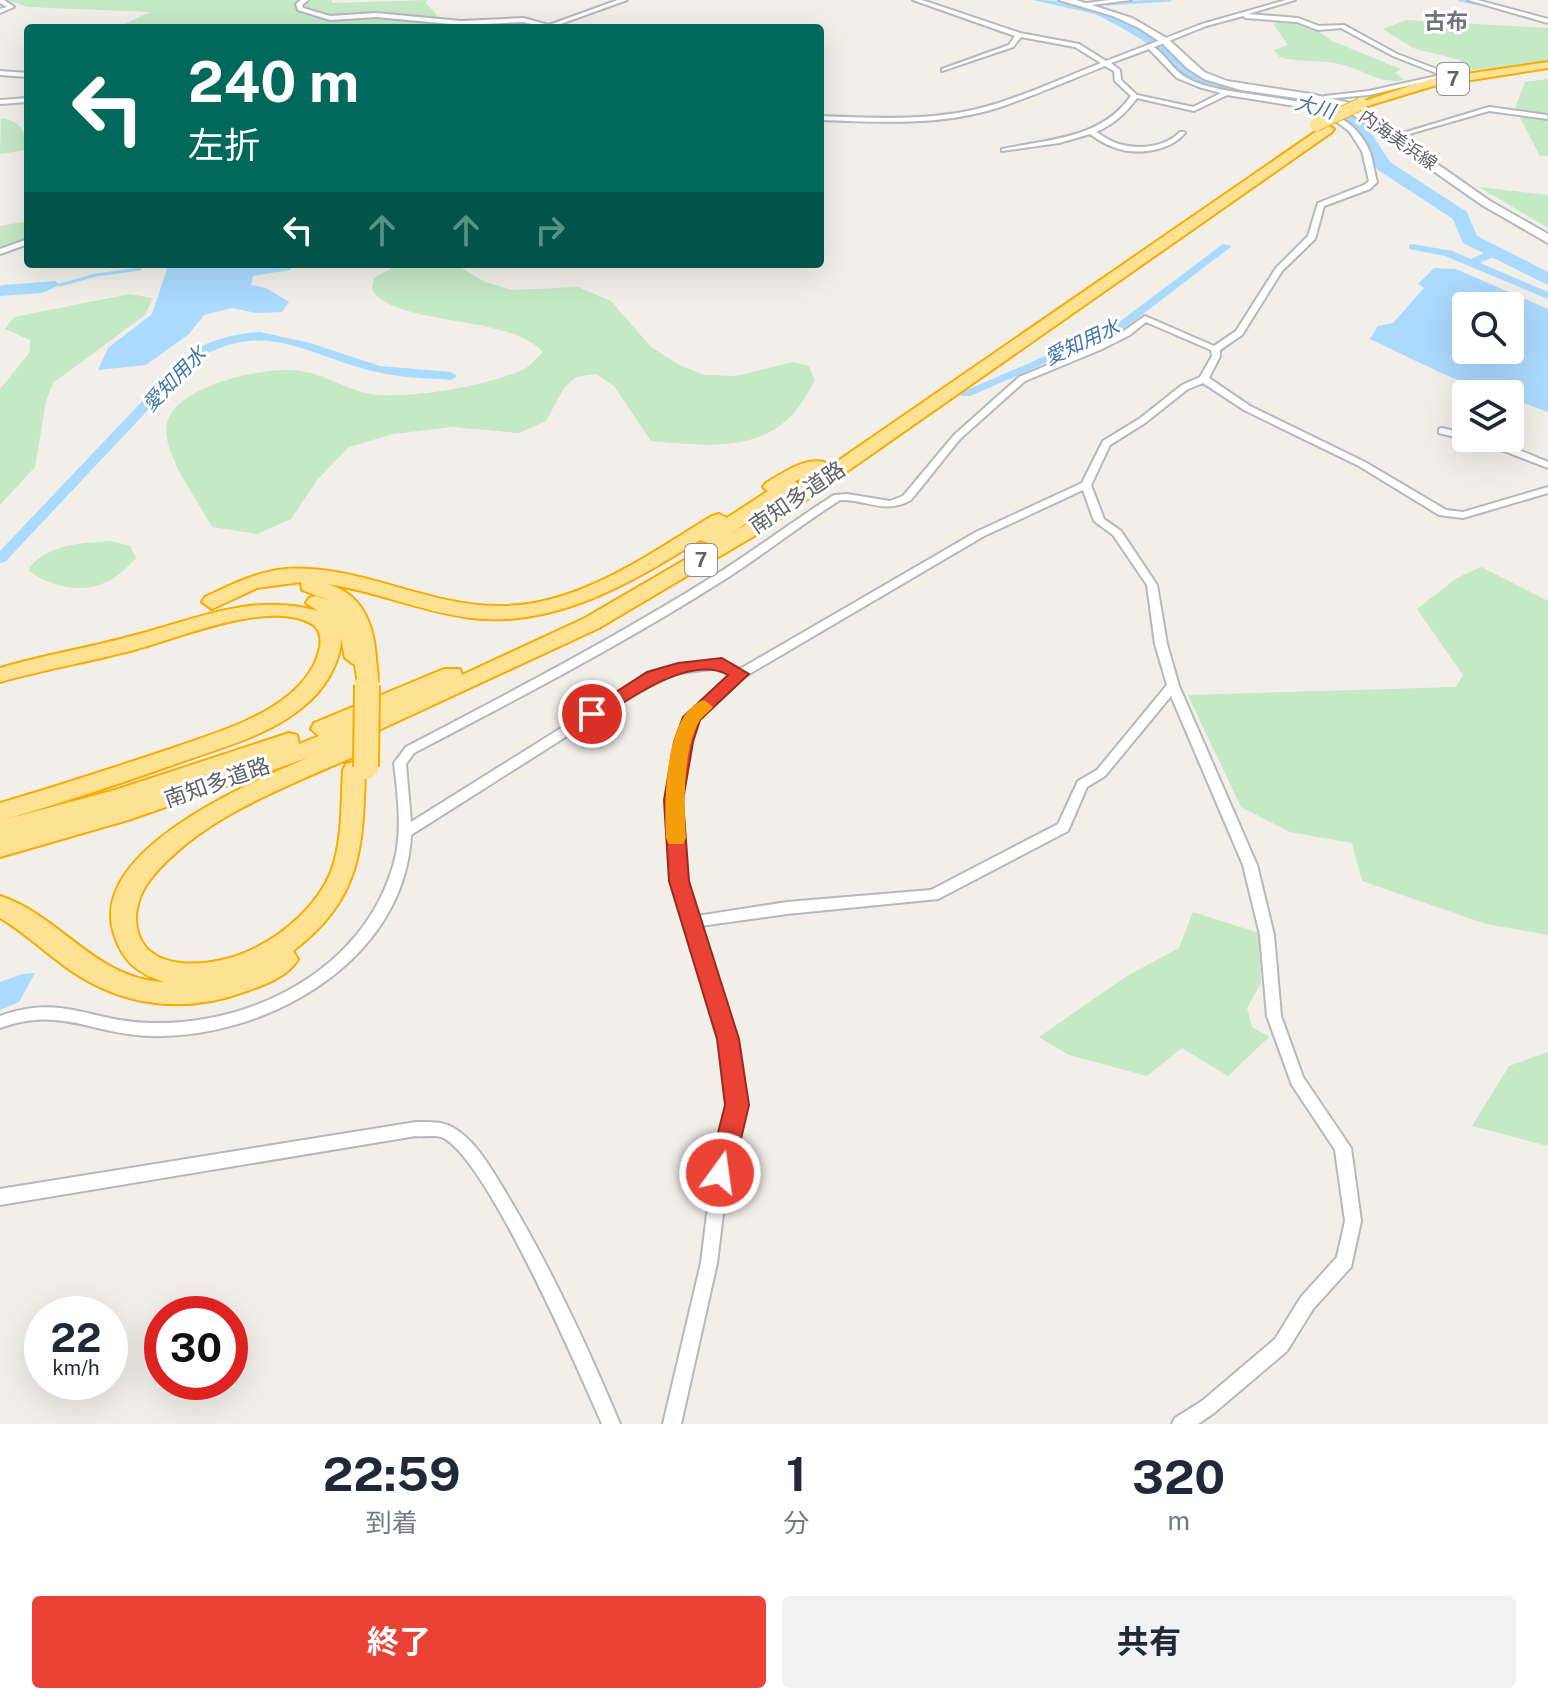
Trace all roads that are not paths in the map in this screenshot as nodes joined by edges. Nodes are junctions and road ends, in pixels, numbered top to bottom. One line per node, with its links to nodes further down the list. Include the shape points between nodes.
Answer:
1 (0, 0): 10 (street, via 11,7)
2 (305, 0): 13 (street, via 300,9 330,18 376,15)
3 (624, 0): 14 (street)
4 (916, 0): 15 (street)
5 (1063, 0): 9 (main road, 内海美浜線)
6 (1128, 0): 9 (street)
7 (1292, 0): 11 (street)
8 (1471, 0): 12 (street)
9 (1083, 4): 16 (main road, 内海美浜線, via 1110,11)
10 (0, 11)
11 (1239, 15): 16 (street); 25 (street, via 1298,20 1318,28 1342,26 1395,55 1448,75)
12 (1548, 21)
13 (544, 24)
14 (559, 24)
15 (1019, 35): 18 (street, via 1077,45); 20 (street, via 1011,46)
16 (1161, 41): 17 (street); 25 (main road, 内海美浜線, via 1208,78)
17 (1149, 45): 18 (street); 23 (street, via 1175,74)
18 (1103, 63): 24 (street, via 1117,70 1118,81); 29 (street, via 993,107 890,120)
19 (1548, 68): 30 (highway, 南知多道路 / 7, via 1367,106)
20 (944, 70)
21 (0, 73): 22 (street)
22 (24, 75)
23 (1228, 92): 24 (street, via 1194,109); 38 (street, via 1341,118 1372,167 1373,182 1321,205 1312,237 1279,270 1239,333)
24 (1135, 96): 31 (street, via 1127,111)
25 (1325, 98): 33 (main road, 内海美浜線, via 1346,105)
26 (24, 100): 27 (street)
27 (0, 102)
28 (1547, 117): 33 (street, via 1489,109)
29 (824, 118)
30 (1322, 127): 44 (highway, 南知多道路 / 7, via 1071,289); 48 (highway, 南知多道路 / 7, via 752,529)
31 (1091, 132): 32 (street, via 1118,147 1167,143); 34 (street)
32 (1182, 133)
33 (1393, 137): 35 (main road, 内海美浜線, via 1486,203)
34 (1004, 150)
35 (1548, 239)
36 (24, 243): 37 (street)
37 (0, 252)
38 (1215, 349): 39 (street); 56 (street, via 1145,319 1107,343 1022,379 957,437 904,501 886,506 838,497 714,581 576,664 410,750 400,763)
39 (1204, 379): 45 (street, via 1106,443); 46 (street, via 1247,408 1362,464 1443,513 1463,515)
40 (1442, 431): 41 (street)
41 (1452, 434)
42 (1515, 452): 43 (street)
43 (1548, 465)
44 (818, 466): 47 (highway, via 801,470 618,581 539,608 504,613 444,609 359,582 313,576 252,582); 55 (highway, 南知多道路 / 7, via 626,588 429,685 228,763)
45 (1086, 485): 50 (street, via 980,534); 52 (street, via 1099,521 1117,533 1152,585)
46 (1548, 490)
47 (214, 609): 49 (highway); 51 (highway, via 148,639); 53 (highway, via 290,598 324,604 336,613 355,644 362,686); 54 (highway, via 313,616 325,623 331,652 317,678 274,715 228,737)
48 (533, 654): 53 (highway, via 523,666 226,806 184,833 145,868 130,890 123,917 133,954 172,974 201,975 223,972 279,948 314,918 336,889 350,852); 57 (highway, 南知多道路 / 7, via 383,721 234,777)
49 (0, 667)
50 (740, 674): 56 (street, via 722,664 653,676); 59 (street, via 692,717 683,742 673,800 679,881)
51 (0, 675)
52 (1173, 686): 59 (street, via 1101,773 1082,784 1063,827 933,895); 64 (street, via 1250,865 1267,935 1274,1016 1297,1080 1343,1148 1353,1221 1345,1261 1307,1303 1281,1345)
53 (360, 768): 58 (highway, via 361,864 351,890 331,920 302,947 248,979 186,993 138,991 73,958)
54 (0, 812)
55 (0, 830)
56 (404, 833): 60 (street, via 395,883 363,939 333,968 263,1009 216,1024 159,1030 50,1010)
57 (0, 848)
58 (0, 906)
59 (692, 922): 63 (street, via 728,1039 737,1105 720,1173 709,1263)
60 (0, 1022)
61 (0, 1197): 62 (street, via 416,1129 447,1132 474,1153 557,1303)
62 (611, 1424)
63 (672, 1424)
64 (1181, 1424)

